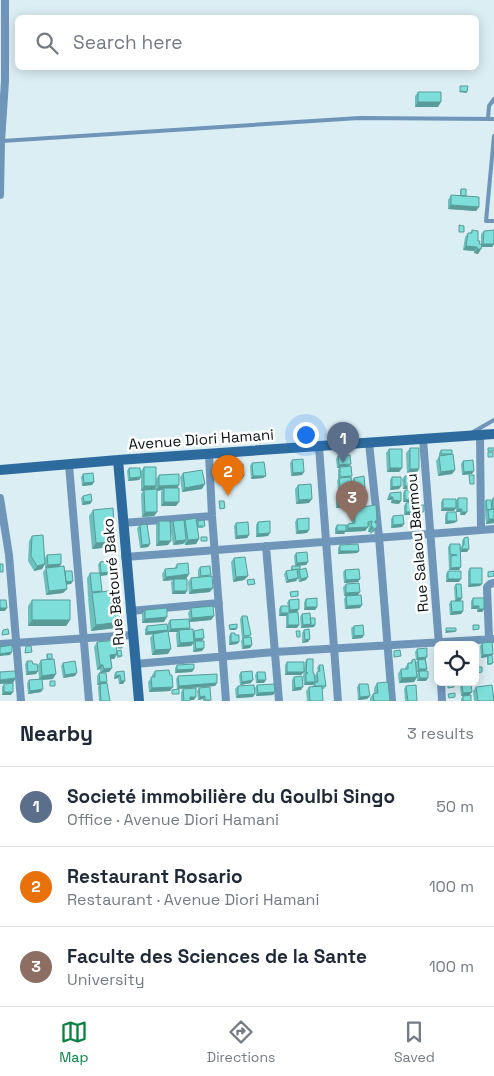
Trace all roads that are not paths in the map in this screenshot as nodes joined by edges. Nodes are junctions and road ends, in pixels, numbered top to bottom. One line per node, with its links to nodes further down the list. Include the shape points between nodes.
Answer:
1 (5, 0): 3 (street)
2 (0, 70): 3 (street)
3 (5, 81): 8 (street)
4 (494, 99): 5 (lane, via 489,106)
5 (488, 119): 6 (lane); 8 (lane, via 359,118)
6 (494, 119)
7 (494, 136): 10 (lane, via 486,221)
8 (0, 142): 9 (street)
9 (0, 195)
10 (494, 221)
11 (494, 420): 14 (lane)
12 (494, 434): 13 (main road, Avenue Diori Hamani)
13 (480, 435): 14 (main road, Avenue Diori Hamani); 26 (street)
14 (465, 436): 15 (main road, Avenue Diori Hamani)
15 (423, 439): 16 (main road, Avenue Diori Hamani); 27 (street, Rue Salaou Barmou)
16 (369, 443): 17 (main road, Avenue Diori Hamani); 28 (street)
17 (319, 447): 18 (main road, Avenue Diori Hamani); 29 (street)
18 (209, 454): 19 (main road, Avenue Diori Hamani); 23 (street)
19 (118, 460): 20 (main road, Avenue Diori Hamani); 24 (main road, Rue Batouré Bako)
20 (69, 465): 21 (main road, Avenue Diori Hamani); 39 (street)
21 (0, 470)
22 (0, 498): 32 (street)
23 (212, 516): 24 (street); 31 (street)
24 (123, 523): 34 (main road, Rue Batouré Bako)
25 (494, 529): 26 (street)
26 (481, 530): 27 (street)
27 (430, 533): 28 (street); 41 (street, Rue Salaou Barmou)
28 (379, 537): 29 (street); 46 (street)
29 (325, 540): 30 (street); 47 (street)
30 (266, 546): 31 (street); 48 (street)
31 (215, 550): 34 (street); 36 (street)
32 (9, 555): 33 (street); 43 (street)
33 (0, 556)
34 (125, 557): 37 (main road, Rue Batouré Bako)
35 (494, 583): 40 (street, via 487,587)
36 (219, 603): 37 (street); 49 (street)
37 (130, 610): 38 (main road, Rue Batouré Bako)
38 (132, 635): 39 (street); 50 (main road, Rue Batouré Bako)
39 (85, 639): 43 (street); 53 (street)
40 (491, 639): 42 (street)
41 (439, 641)
42 (470, 641)
43 (17, 642): 44 (street); 52 (street)
44 (0, 644)
45 (434, 644): 46 (street)
46 (388, 645): 47 (street); 58 (street)
47 (333, 648): 48 (street); 57 (street)
48 (275, 652): 49 (street); 56 (street)
49 (224, 656): 50 (street); 55 (street)
50 (135, 664): 54 (main road, Rue Batouré Bako)
51 (441, 686): 59 (street)
52 (21, 701)
53 (89, 701)
54 (139, 701)
55 (226, 701)
56 (279, 701)
57 (338, 701)
58 (392, 701)
59 (442, 701)

